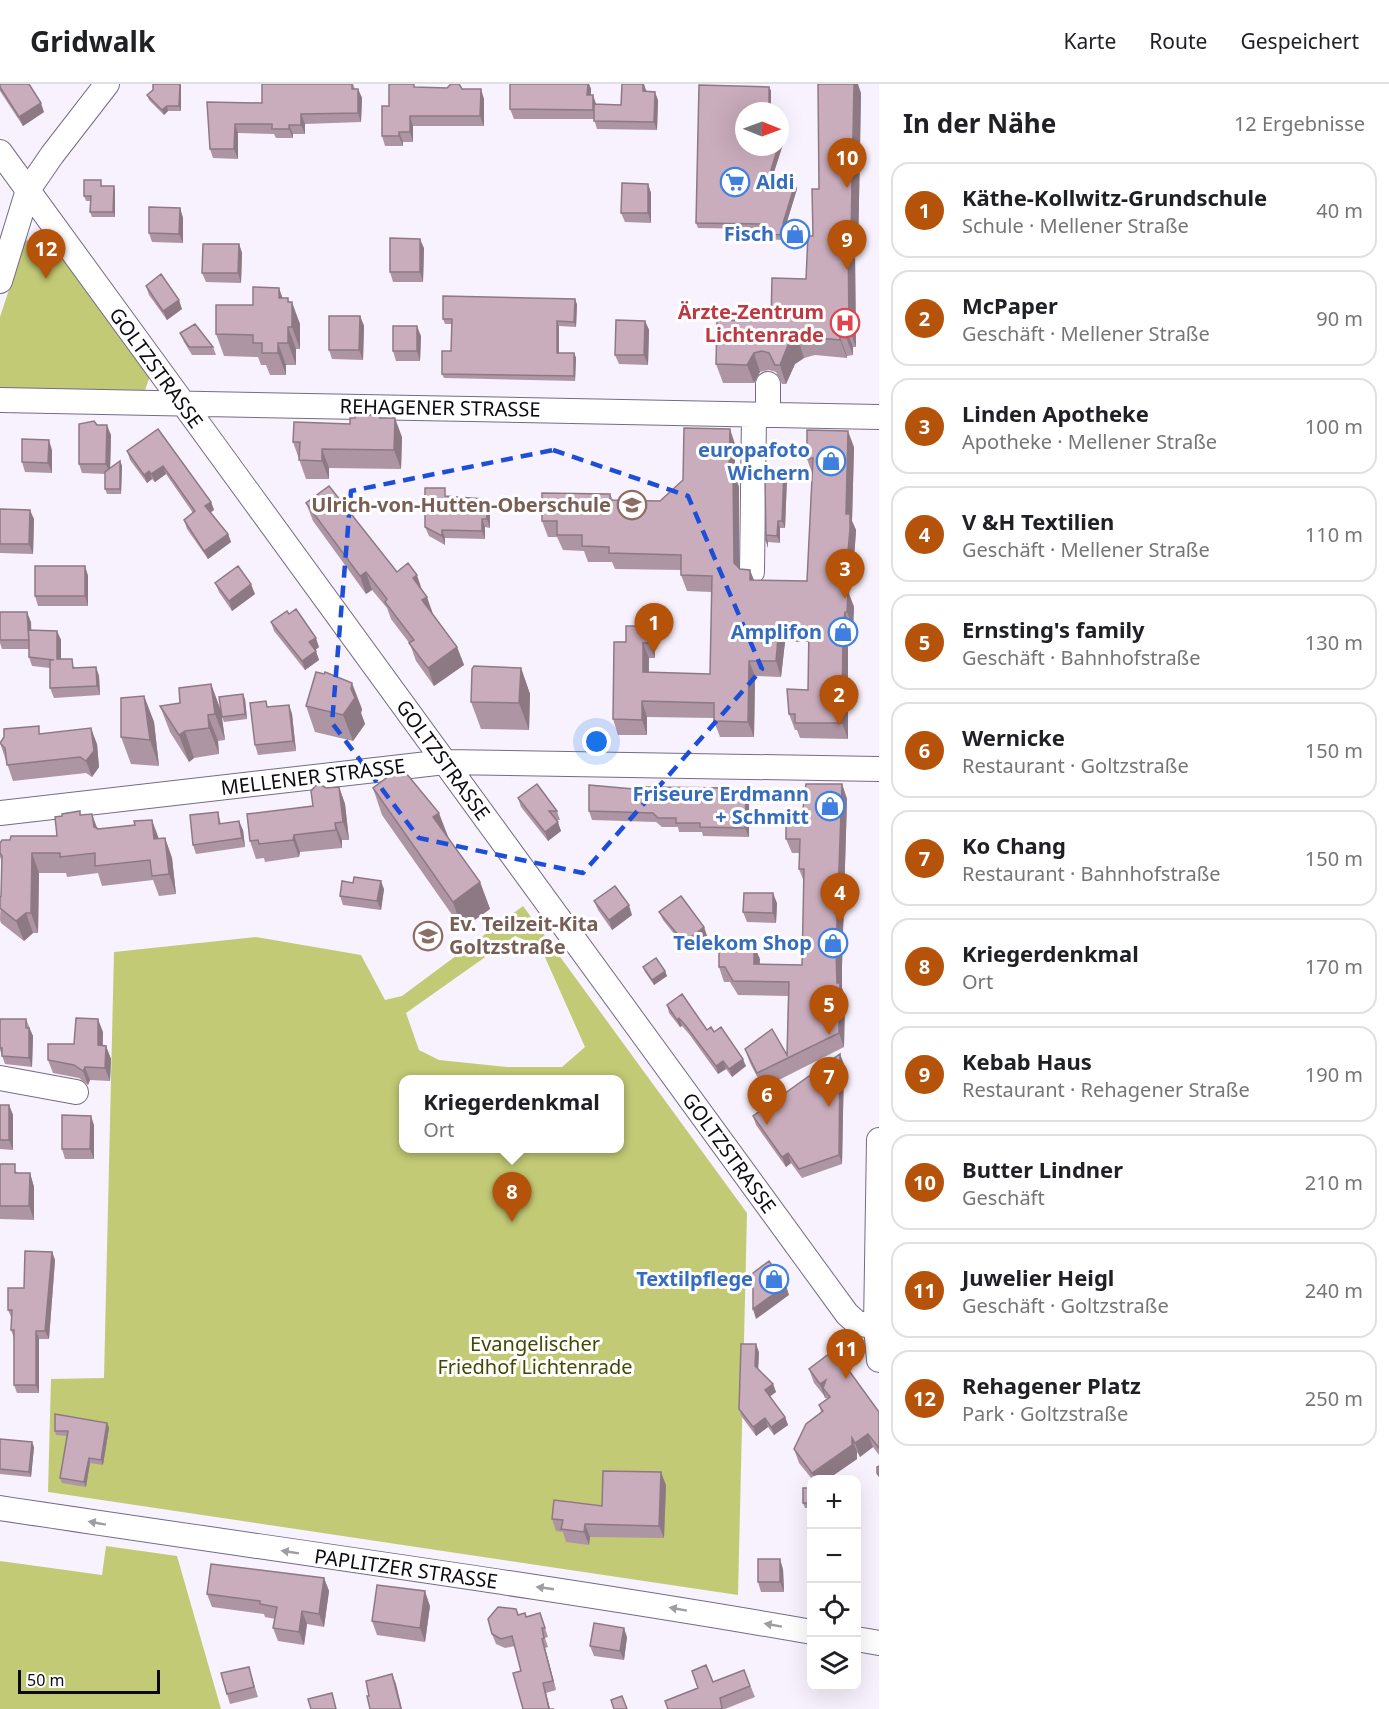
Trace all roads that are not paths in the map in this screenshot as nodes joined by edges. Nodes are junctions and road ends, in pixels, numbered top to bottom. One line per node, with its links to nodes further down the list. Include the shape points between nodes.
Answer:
1 (106, 84): 3 (street)
2 (0, 152): 3 (street, GOLTZSTRASSE)
3 (28, 190): 4 (street); 7 (street, GOLTZSTRASSE)
4 (0, 281)
5 (768, 384): 8 (street)
6 (0, 400): 7 (street, REHAGENER STRASSE)
7 (181, 402): 8 (street, REHAGENER STRASSE); 11 (street, GOLTZSTRASSE)
8 (761, 415): 9 (street, REHAGENER STRASSE); 10 (street)
9 (879, 417)
10 (752, 572)
11 (445, 762): 12 (street, MELLENER STRASSE); 13 (street, MELLENER STRASSE); 18 (street, GOLTZSTRASSE, via 842,1308 857,1323)
12 (879, 769)
13 (0, 813)
14 (0, 1078): 15 (street)
15 (76, 1092)
16 (879, 1140): 17 (street)
17 (879, 1162): 18 (street)
18 (876, 1327): 19 (street)
19 (879, 1360)
20 (0, 1508): 21 (street, PAPLITZER STRASSE, one-way to 20, via 603,1596)
21 (807, 1631)
22 (861, 1640): 23 (street)
23 (879, 1643)

